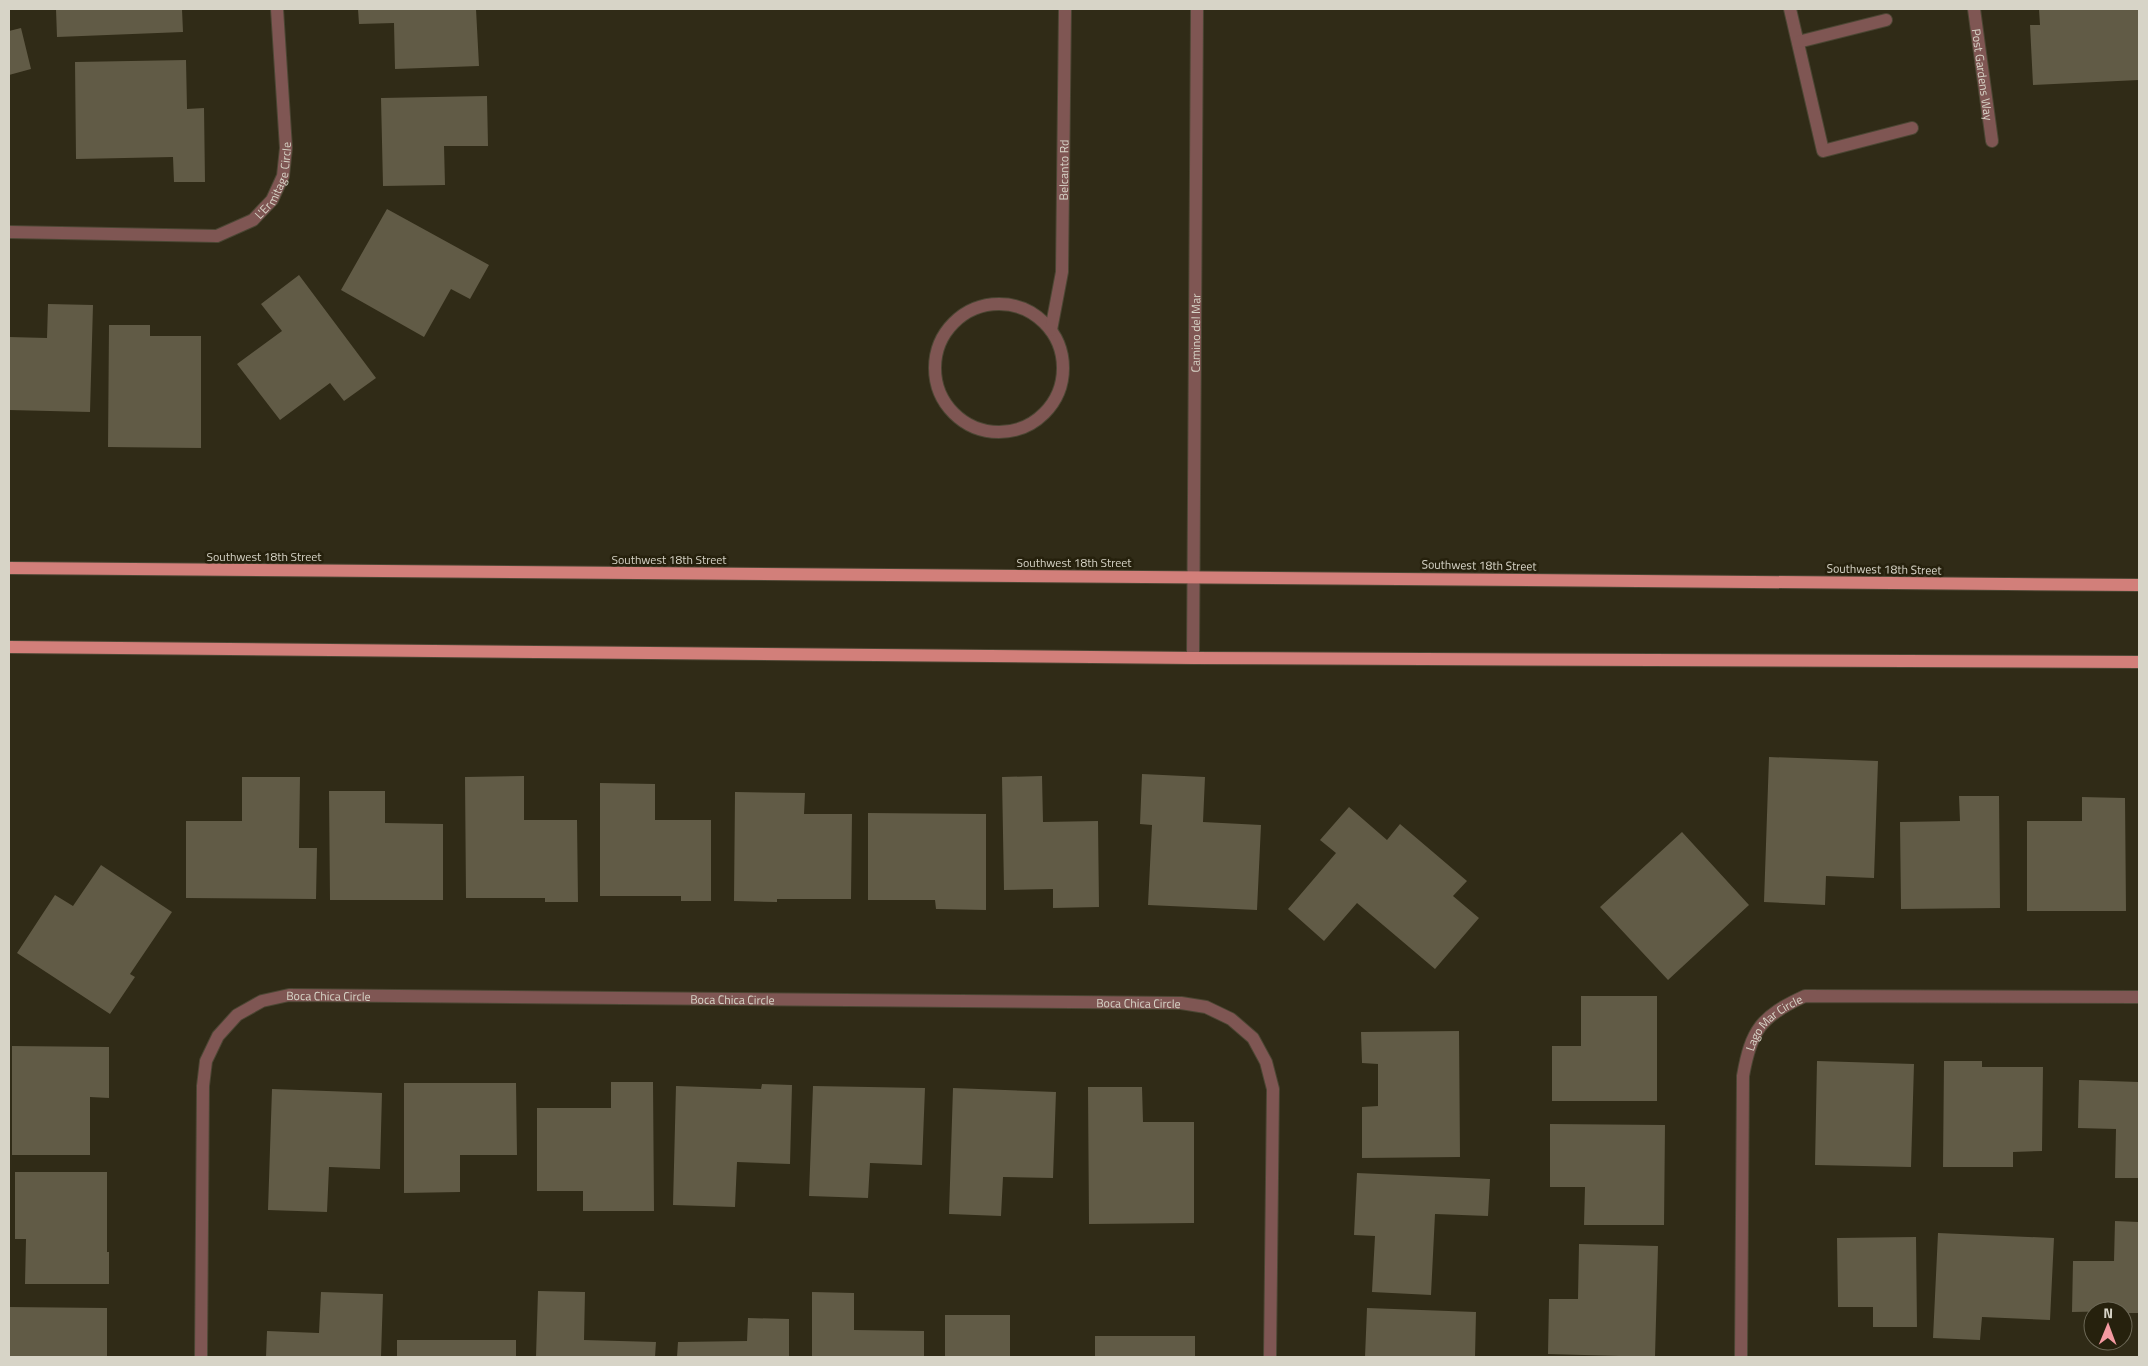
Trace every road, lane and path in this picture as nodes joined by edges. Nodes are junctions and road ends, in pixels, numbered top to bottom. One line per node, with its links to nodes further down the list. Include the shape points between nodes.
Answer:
1 (276, 9): 10 (street, L'Ermitage Circle, via 286,148 283,176 272,200 254,220 217,236)
2 (1065, 9): 11 (street, Belcanto Rd, via 1062,272)
3 (1197, 9): 13 (street, Camino del Mar)
4 (1790, 9): 7 (street)
5 (1974, 9): 9 (street, Post Gardens Way)
6 (1886, 20): 7 (street)
7 (1798, 42): 8 (street, via 1823,151)
8 (1912, 128)
9 (1992, 141)
10 (9, 232)
11 (1051, 330): 11 (street, via 1035,315 1014,306 994,304 974,309 956,319 944,335 936,354 935,368 940,394 951,411 967,424 986,431 1007,432 1028,425 1046,412 1059,393 1063,372 1061,350)
12 (9, 568): 13 (main road, Southwest 18th Street)
13 (1193, 576): 14 (main road, Southwest 18th Street); 16 (street, Camino del Mar)
14 (2139, 584)
15 (9, 647): 16 (main road)
16 (1193, 658): 17 (main road)
17 (2139, 662)
18 (2139, 997): 21 (street, Lago Mar Circle, via 1804,996 1780,1007 1760,1025 1748,1049 1743,1076)
19 (200, 1357): 20 (street, Boca Chica Circle, via 202,1086 206,1062 218,1036 237,1015 262,1001 289,995 1181,1003 1206,1007 1231,1019 1252,1038 1266,1062 1272,1089)
20 (1270, 1357)
21 (1740, 1357)

